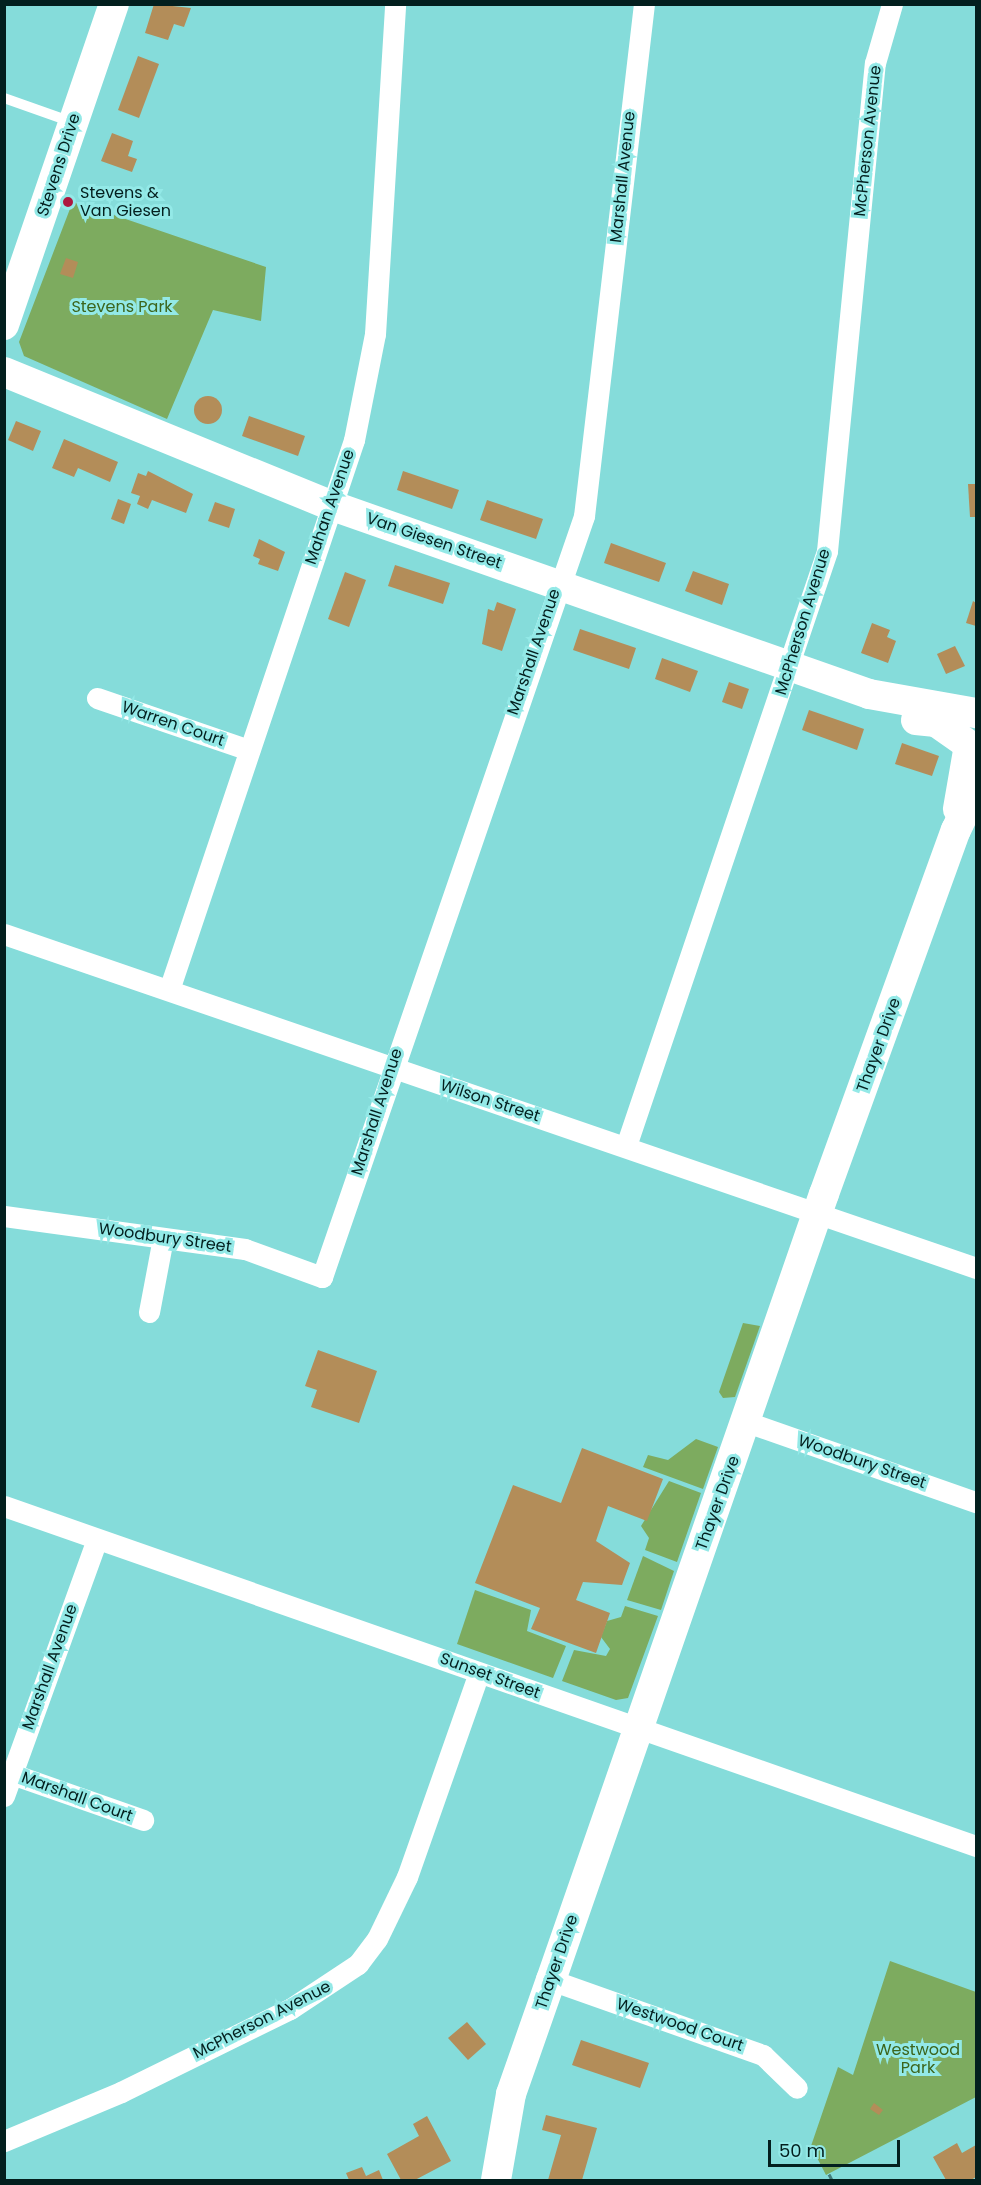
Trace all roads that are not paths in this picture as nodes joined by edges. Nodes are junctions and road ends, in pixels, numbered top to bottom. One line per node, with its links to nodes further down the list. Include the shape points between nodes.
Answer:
1 (114, 4): 6 (street, Stevens Drive)
2 (395, 4): 9 (street, Mahan Avenue, via 375,334 354,440)
3 (644, 4): 10 (street, Marshall Avenue, via 596,440 584,516)
4 (892, 4): 11 (street, McPherson Avenue, via 875,63 827,551)
5 (4, 98): 6 (lane)
6 (72, 122): 7 (street, Stevens Drive)
7 (4, 325)
8 (4, 372): 9 (street, Van Giesen Street)
9 (330, 505): 10 (street, Van Giesen Street); 16 (street, Mahan Avenue)
10 (558, 584): 11 (street, Van Giesen Street); 21 (street, Marshall Avenue)
11 (791, 664): 12 (street, Van Giesen Street); 22 (street, McPherson Avenue)
12 (869, 694): 14 (street, Van Giesen Street); 15 (street, Van Giesen Street, via 893,713 936,722)
13 (97, 698): 16 (street, Warren Court)
14 (976, 713): 15 (street, Thayer Drive, via 966,726)
15 (973, 749): 18 (street, Thayer Drive)
16 (249, 750): 20 (street, Mahan Avenue)
17 (976, 788): 18 (street, Thayer Drive)
18 (956, 830): 23 (street, Thayer Drive)
19 (4, 933): 20 (street, Wilson Street)
20 (169, 990): 21 (street, Wilson Street)
21 (391, 1068): 22 (street, Wilson Street); 27 (street, Marshall Avenue)
22 (626, 1146): 23 (street, Wilson Street)
23 (818, 1213): 26 (street, Wilson Street); 29 (street, Thayer Drive)
24 (4, 1216): 25 (street, Woodbury Street)
25 (163, 1238): 27 (street, Woodbury Street, via 245,1249); 28 (street)
26 (976, 1268)
27 (322, 1277)
28 (149, 1312)
29 (747, 1422): 30 (street, Woodbury Street); 34 (street, Thayer Drive)
30 (976, 1502)
31 (4, 1506): 32 (street, Sunset Street)
32 (96, 1539): 33 (street, Sunset Street); 35 (street, Marshall Avenue)
33 (479, 1672): 34 (street, Sunset Street); 41 (street, McPherson Avenue, via 407,1878 382,1930 358,1964 290,2008 121,2092)
34 (638, 1729): 38 (street, Sunset Street); 39 (street, Thayer Drive)
35 (12, 1774): 36 (street, Marshall Avenue); 37 (street, Marshall Court)
36 (4, 1796)
37 (142, 1820)
38 (976, 1846)
39 (551, 1980): 40 (street, Westwood Court, via 763,2055); 42 (street, Thayer Drive, via 511,2094)
40 (797, 2088)
41 (4, 2140)
42 (496, 2181)

